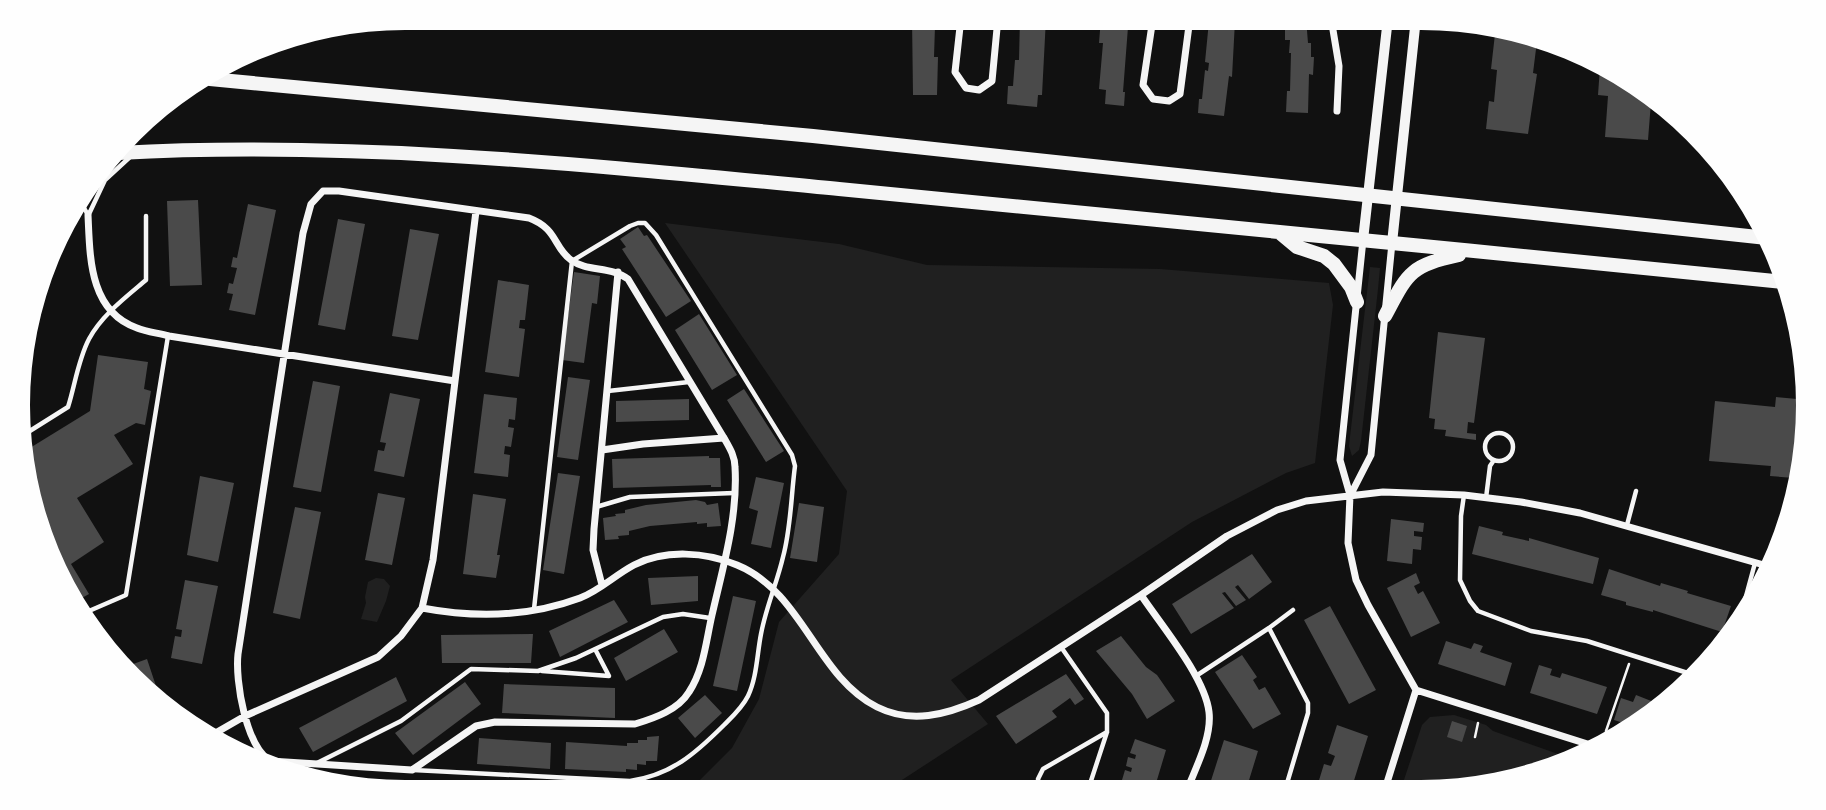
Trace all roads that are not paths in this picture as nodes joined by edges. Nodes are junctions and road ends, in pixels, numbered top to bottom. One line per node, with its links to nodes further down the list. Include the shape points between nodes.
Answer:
1 (960, 30): 2 (street, via 955,72 966,88 979,90 992,80)
2 (997, 30)
3 (1151, 30): 4 (street, via 1143,85 1153,100 1169,101 1180,94)
4 (1188, 30)
5 (1333, 30): 9 (street, via 1339,66)
6 (1387, 30): 12 (street)
7 (1415, 30): 13 (street)
8 (218, 80): 12 (main road)
9 (1337, 111)
10 (128, 152): 11 (main road)
11 (137, 152): 16 (lane, via 105,180); 18 (main road, via 444,154)
12 (1368, 195): 13 (main road); 20 (street)
13 (1397, 198): 19 (main road); 21 (street)
14 (85, 209): 16 (lane)
15 (476, 211): 23 (street, via 539,222); 30 (street, via 323,191 307,216); 31 (street)
16 (88, 215): 27 (street, via 94,282)
17 (146, 216): 27 (lane, via 146,280)
18 (1278, 231): 20 (main road); 26 (main road, via 1297,247 1334,264)
19 (1757, 237)
20 (1363, 240): 21 (main road); 26 (street)
21 (1392, 243): 22 (main road); 28 (street)
22 (1474, 252): 25 (main road); 28 (main road, via 1411,272)
23 (572, 261): 24 (street); 49 (lane, via 645,223 750,384 795,467 784,555); 53 (lane)
24 (618, 272): 32 (street, via 628,279); 33 (street)
25 (1775, 281)
26 (1357, 302): 40 (street, via 1340,460)
27 (111, 310): 29 (street, via 136,328); 34 (lane, via 90,337 68,407)
28 (1385, 316): 40 (street, via 1371,455)
29 (169, 336): 30 (street); 54 (lane, via 126,595)
30 (285, 355): 31 (street); 64 (street, via 237,669)
31 (455, 381): 52 (street, via 433,559)
32 (689, 382): 33 (lane); 35 (street)
33 (608, 391): 36 (street)
34 (31, 430)
35 (724, 438): 36 (street); 39 (street, via 736,464)
36 (602, 450): 43 (street)
37 (1494, 460): 37 (lane, via 1508,459 1513,451 1513,442 1506,435 1493,435 1486,442 1487,454); 42 (lane)
38 (1636, 491): 44 (lane)
39 (735, 493): 43 (lane, via 630,497); 45 (street)
40 (1350, 495): 41 (street); 51 (street, via 1277,510 1227,536); 63 (street, via 1348,543 1356,580)
41 (1464, 495): 42 (street); 61 (lane, via 1460,580 1478,611 1531,631 1587,641)
42 (1486, 498): 44 (street, via 1548,506)
43 (596, 507): 48 (street, via 593,550)
44 (1627, 526): 46 (street)
45 (724, 561): 48 (street, via 700,555 654,557); 49 (street, via 740,566); 56 (street)
46 (1755, 563): 47 (street); 50 (lane)
47 (1761, 564)
48 (602, 585): 53 (street, via 583,597)
49 (773, 589): 58 (street, via 846,686 890,714 907,717 954,711 979,700); 73 (lane, via 753,682 740,708 703,746 669,770)
50 (1748, 590)
51 (1141, 595): 58 (street); 62 (street)
52 (422, 608): 53 (street, via 484,616); 64 (street, via 379,657)
53 (534, 609)
54 (91, 610)
55 (1293, 610): 57 (lane)
56 (711, 618): 59 (lane, via 663,617); 71 (street, via 702,666 689,693 654,719 635,724 495,722 475,726)
57 (1269, 628): 62 (lane); 77 (lane, via 1308,703)
58 (1060, 645): 66 (lane, via 1107,713)
59 (595, 649): 60 (lane); 60 (lane, via 610,676)
60 (538, 671): 70 (lane, via 471,669 401,721)
61 (1684, 672)
62 (1196, 676): 76 (street, via 1209,713)
63 (1416, 690): 67 (street); 78 (street)
64 (245, 716): 65 (street); 68 (street)
65 (219, 731)
66 (1107, 732): 74 (lane, via 1043,769); 75 (lane)
67 (1585, 743)
68 (263, 753)
69 (290, 762): 70 (street)
70 (317, 763): 71 (street)
71 (412, 770): 72 (lane)
72 (610, 780)
73 (637, 780)
74 (1038, 780)
75 (1091, 780)
76 (1191, 780)
77 (1287, 780)
78 (1388, 780)

